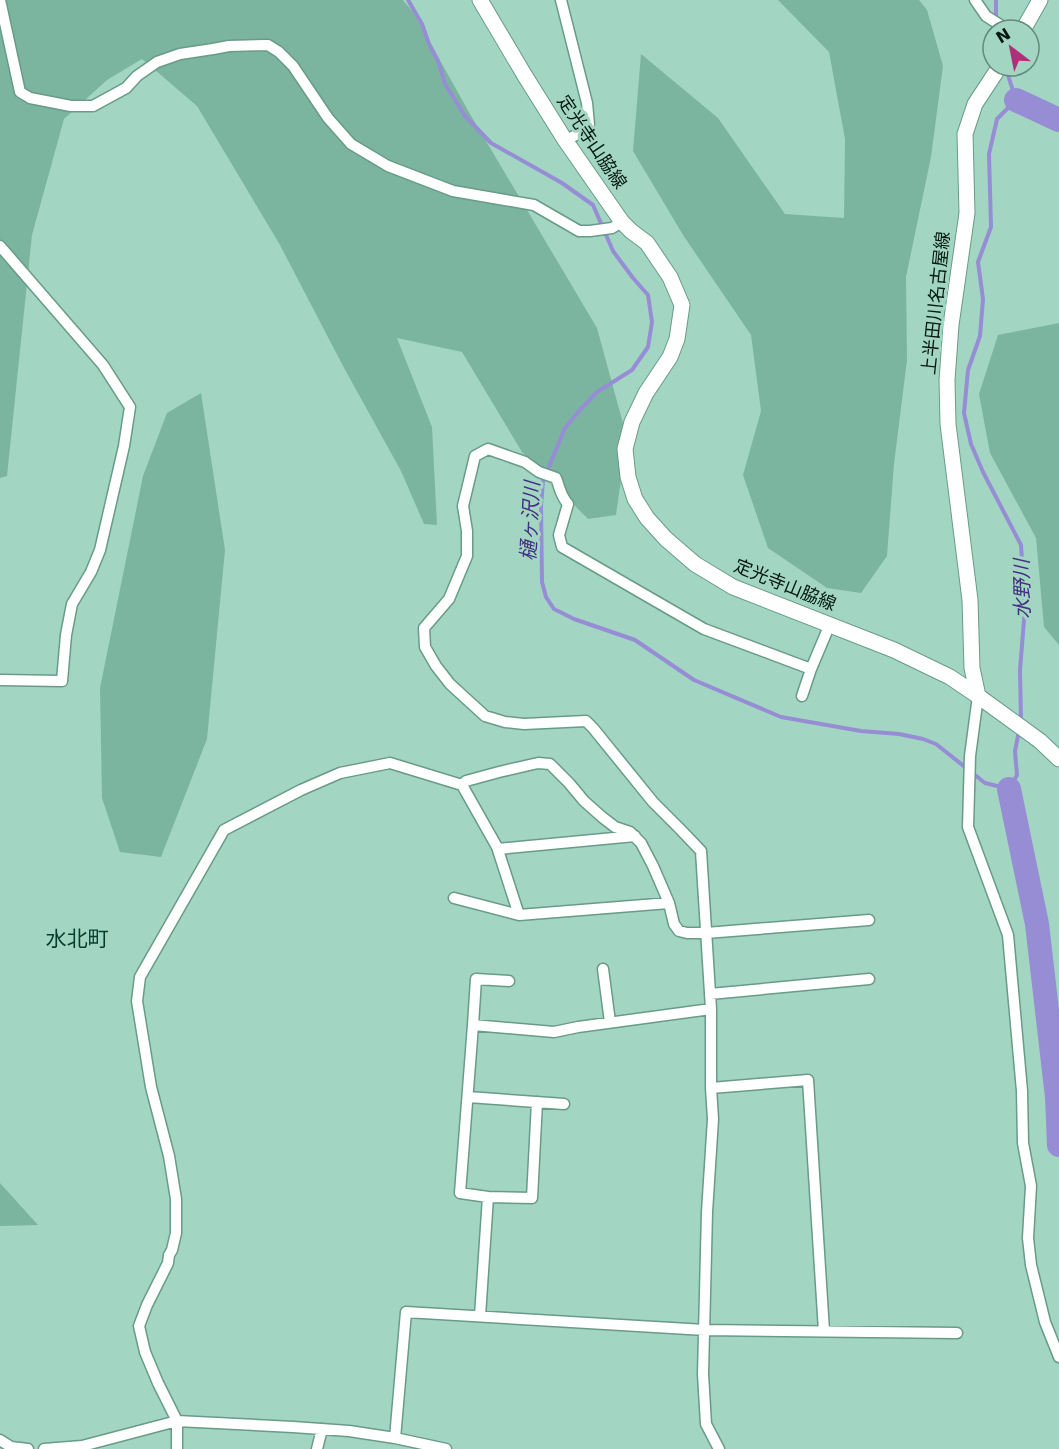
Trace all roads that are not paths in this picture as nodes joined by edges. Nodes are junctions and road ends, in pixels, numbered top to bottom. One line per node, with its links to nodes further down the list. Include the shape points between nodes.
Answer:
1 (0, 0): 10 (street, via 20,92 30,98 93,106 126,88 157,62 229,46 268,45 292,66 351,144 388,166 453,191 534,205 579,231)
2 (480, 0): 9 (main road, 定光寺山脇線)
3 (561, 0): 9 (street, via 589,125)
4 (975, 0): 6 (street)
5 (1040, 0): 7 (main road)
6 (990, 18)
7 (1030, 18)
8 (992, 78): 16 (main road, 上半田川名古屋線, via 975,104 965,134 967,213 946,380 970,600 972,668)
9 (566, 140): 10 (main road, 定光寺山脇線)
10 (617, 225): 12 (main road, 定光寺山脇線, via 647,243 670,277 682,305 670,357 646,393 629,431 625,449 635,499 666,539 695,564 733,587)
11 (0, 246): 14 (street, via 103,365 130,407 100,550 72,604 62,681)
12 (830, 624): 13 (street); 16 (main road, 定光寺山脇線, via 950,677)
13 (811, 669): 15 (street); 25 (street, via 704,629 562,547 559,535 568,504 561,496 556,478 488,449 475,456 464,506 467,556 448,599 424,628 426,647 450,684 485,716 524,724 586,721 593,728 653,802 701,851)
14 (0, 680)
15 (802, 696)
16 (978, 696): 17 (main road, 定光寺山脇線); 42 (street, via 969,756 968,827 1008,935 1023,1143 1031,1186 1031,1265 1045,1322)
17 (1059, 759)
18 (462, 785): 19 (street, via 499,772 550,764 602,817); 20 (street); 43 (street, via 390,763 340,773 224,830 140,977 137,1001 151,1087 169,1156 176,1199 176,1233 168,1263 139,1326 145,1352)
19 (635, 836): 20 (street); 22 (street)
20 (498, 849): 23 (street)
21 (454, 898): 23 (street)
22 (669, 903): 23 (street); 25 (street, via 679,931)
23 (519, 915)
24 (868, 920): 25 (street)
25 (706, 933): 29 (street)
26 (603, 969): 31 (street)
27 (869, 979): 29 (street)
28 (509, 981): 32 (street, via 476,979)
29 (710, 994): 30 (street)
30 (711, 1009): 31 (street); 33 (street)
31 (610, 1022): 32 (street, via 554,1032)
32 (473, 1025): 34 (street)
33 (711, 1088): 39 (street); 40 (street, via 808,1080)
34 (468, 1096): 35 (street); 37 (street, via 460,1192)
35 (537, 1102): 36 (street); 37 (street, via 532,1198)
36 (564, 1104)
37 (488, 1197): 38 (street)
38 (480, 1316): 39 (street); 46 (street, via 406,1312)
39 (705, 1330): 40 (street); 54 (street, via 706,1424)
40 (824, 1331): 41 (street)
41 (957, 1334)
42 (1059, 1357)
43 (177, 1421): 44 (street); 49 (street, via 82,1446); 50 (street)
44 (322, 1429): 45 (street); 51 (street)
45 (377, 1436): 46 (street); 52 (street)
46 (395, 1438): 53 (street)
47 (0, 1440): 48 (street, via 11,1447)
48 (28, 1449)
49 (44, 1449)
50 (177, 1449)
51 (317, 1449)
52 (378, 1449)
53 (446, 1449)
54 (719, 1449)

